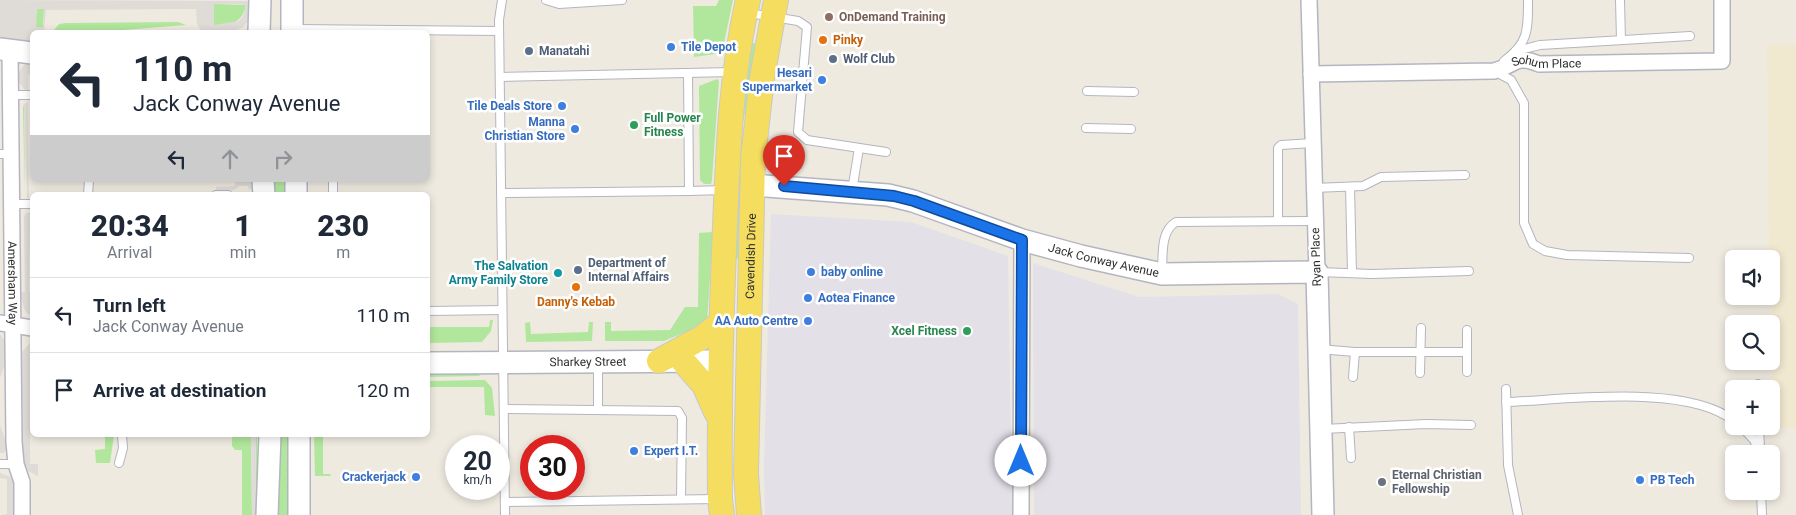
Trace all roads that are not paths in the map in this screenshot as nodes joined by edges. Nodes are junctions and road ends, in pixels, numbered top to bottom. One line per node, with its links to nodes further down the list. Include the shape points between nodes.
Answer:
1 (260, 0): 12 (street)
2 (292, 0): 13 (street)
3 (502, 0): 15 (lane)
4 (546, 0): 5 (lane, via 559,4)
5 (622, 0)
6 (1309, 0): 24 (street, Ryan Place)
7 (1528, 0): 19 (lane, via 1528,24 1524,41)
8 (1620, 0): 17 (lane)
9 (1722, 0): 21 (street, Sohum Place, via 1722,61 1539,64 1520,59)
10 (746, 6): 11 (lane); 23 (main road, Cavendish Drive)
11 (774, 8): 33 (lane, via 807,27 798,132 807,140); 37 (main road, Cavendish Drive, via 762,78)
12 (259, 30)
13 (290, 30)
14 (430, 31): 15 (lane)
15 (499, 31): 25 (lane)
16 (1690, 36): 17 (lane)
17 (1621, 40): 19 (lane, via 1540,45)
18 (5, 50): 20 (street); 28 (street, Amersham Way)
19 (1516, 51): 21 (lane)
20 (30, 53)
21 (1494, 71): 24 (street, Sohum Place); 49 (lane, via 1511,80 1524,103 1524,223 1533,244 1545,251 1567,255)
22 (688, 72): 23 (lane); 25 (lane); 41 (lane)
23 (735, 72): 40 (main road, Cavendish Drive)
24 (1311, 74): 32 (street, Ryan Place)
25 (500, 77): 43 (lane)
26 (1087, 91): 27 (lane)
27 (1134, 92)
28 (10, 95): 29 (lane); 35 (street, Amersham Way)
29 (30, 95)
30 (1086, 128): 31 (lane)
31 (1131, 129)
32 (1313, 143): 39 (street, Ryan Place); 46 (lane, via 1291,143 1278,148)
33 (859, 148): 34 (lane); 42 (lane)
34 (886, 152)
35 (5, 154): 44 (street, Amersham Way)
36 (1465, 175): 38 (lane, via 1380,177 1363,186)
37 (752, 185): 42 (street, Jack Conway Avenue); 71 (main road, Cavendish Drive)
38 (1350, 187): 39 (lane); 52 (lane)
39 (1314, 188): 47 (street, Ryan Place)
40 (726, 190): 41 (lane); 57 (main road, Cavendish Drive)
41 (689, 191): 43 (lane)
42 (852, 192): 48 (street, Jack Conway Avenue, via 914,201)
43 (501, 193): 54 (lane)
44 (11, 204): 45 (lane); 56 (street, Amersham Way)
45 (30, 204)
46 (1278, 221): 47 (lane); 53 (lane, via 1176,222 1169,226 1165,236)
47 (1315, 222): 51 (street, Ryan Place)
48 (1022, 240): 53 (street, Jack Conway Avenue); 101 (street)
49 (1689, 258)
50 (1469, 271): 52 (lane)
51 (1317, 272): 52 (lane); 53 (street, Jack Conway Avenue); 61 (street, Ryan Place)
52 (1352, 273)
53 (1162, 274)
54 (502, 310): 55 (lane); 65 (lane)
55 (430, 311)
56 (6, 324): 58 (street); 90 (street, Amersham Way)
57 (720, 324): 67 (main road); 69 (main road, Cavendish Drive)
58 (30, 328)
59 (1420, 328): 63 (lane)
60 (1467, 330): 64 (lane)
61 (1319, 349): 62 (lane); 83 (street, Ryan Place)
62 (1355, 352): 63 (lane); 74 (lane)
63 (1420, 352): 64 (lane); 73 (lane)
64 (1467, 352): 72 (lane)
65 (503, 361): 66 (street, Sharkey Street); 70 (street, Sharkey Street); 77 (lane)
66 (598, 361): 67 (street, Sharkey Street); 78 (lane)
67 (659, 361): 68 (street, Sharkey Street)
68 (683, 361): 69 (street, Sharkey Street); 80 (main road, via 704,385)
69 (719, 361): 71 (street, Sharkey Street); 80 (main road, Cavendish Drive)
70 (430, 362)
71 (748, 362): 91 (main road, Cavendish Drive)
72 (1467, 372)
73 (1420, 373)
74 (1353, 377)
75 (1506, 389): 76 (lane)
76 (1506, 402): 79 (lane, via 1658,397 1704,406); 103 (lane, via 1508,465)
77 (504, 409): 78 (lane); 94 (lane)
78 (598, 410): 92 (lane, via 680,413)
79 (1725, 415)
80 (719, 418): 91 (main road, Cavendish Drive)
81 (1471, 425): 82 (lane)
82 (1349, 428): 83 (lane); 87 (lane)
83 (1321, 430): 102 (street, Ryan Place)
84 (122, 437): 88 (lane, via 123,448)
85 (270, 437): 97 (street)
86 (298, 437): 98 (street)
87 (1351, 458)
88 (118, 463)
89 (0, 464): 90 (lane)
90 (16, 464): 96 (street, Amersham Way, via 22,482)
91 (733, 474): 95 (main road, Cavendish Drive); 100 (main road, Cavendish Drive)
92 (681, 500): 94 (lane); 95 (lane)
93 (1761, 500): 104 (lane)
94 (505, 502): 99 (lane)
95 (721, 507)
96 (22, 515)
97 (267, 515)
98 (299, 515)
99 (505, 515)
100 (749, 515)
101 (1021, 515)
102 (1322, 515)
103 (1518, 515)
104 (1762, 515)

